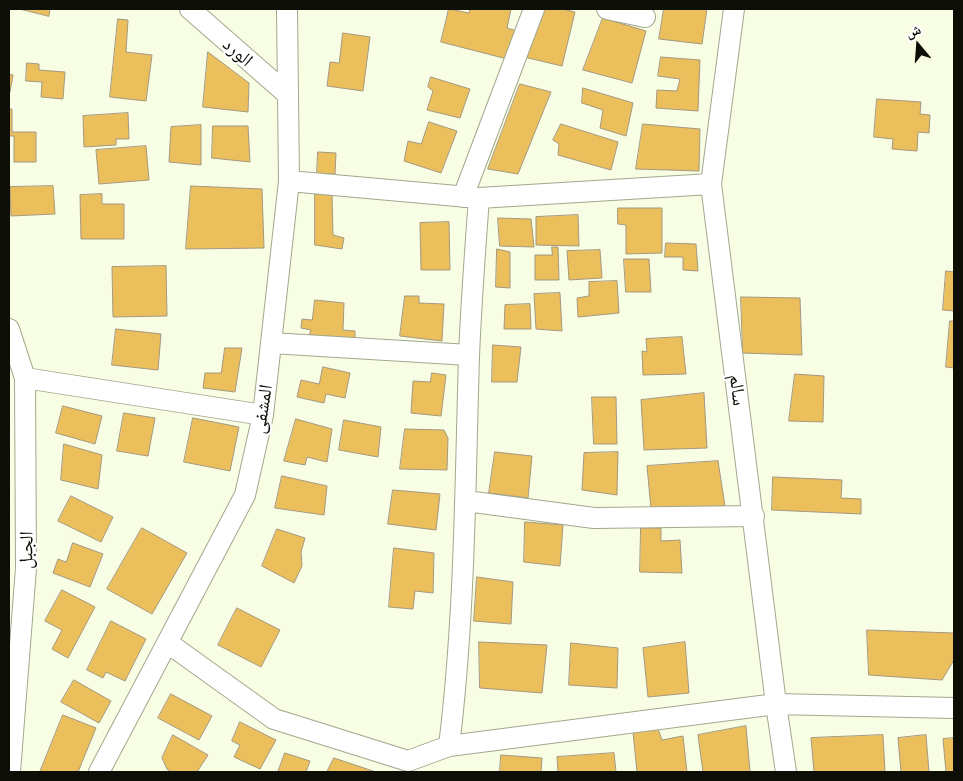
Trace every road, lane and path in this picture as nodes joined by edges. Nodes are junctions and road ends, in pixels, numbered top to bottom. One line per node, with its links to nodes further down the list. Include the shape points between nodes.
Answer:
1 (190, 9): 7 (street, الورد)
2 (287, 9): 7 (street, المشفى)
3 (534, 9): 10 (street)
4 (607, 9): 6 (street)
5 (734, 9): 9 (street, سالم)
6 (644, 17)
7 (287, 94): 8 (street, المشفى)
8 (289, 180): 10 (street); 12 (street, المشفى)
9 (711, 184): 10 (street); 17 (street, سالم)
10 (471, 197): 13 (street)
11 (9, 329): 14 (street, الجبل)
12 (271, 343): 13 (street); 15 (street, المشفى)
13 (469, 355): 16 (street)
14 (25, 378): 15 (street); 22 (street, الجبل, via 26,568)
15 (263, 414): 18 (street, المشفى, via 245,495)
16 (466, 501): 17 (street, via 594,518); 21 (street, via 455,700)
17 (754, 516): 19 (street, سالم)
18 (168, 643): 21 (street, via 274,718 408,761); 23 (street, المشفى)
19 (776, 704): 20 (street); 21 (street); 24 (street, سالم)
20 (954, 708)
21 (449, 746)
22 (10, 772)
23 (99, 772)
24 (786, 772)

